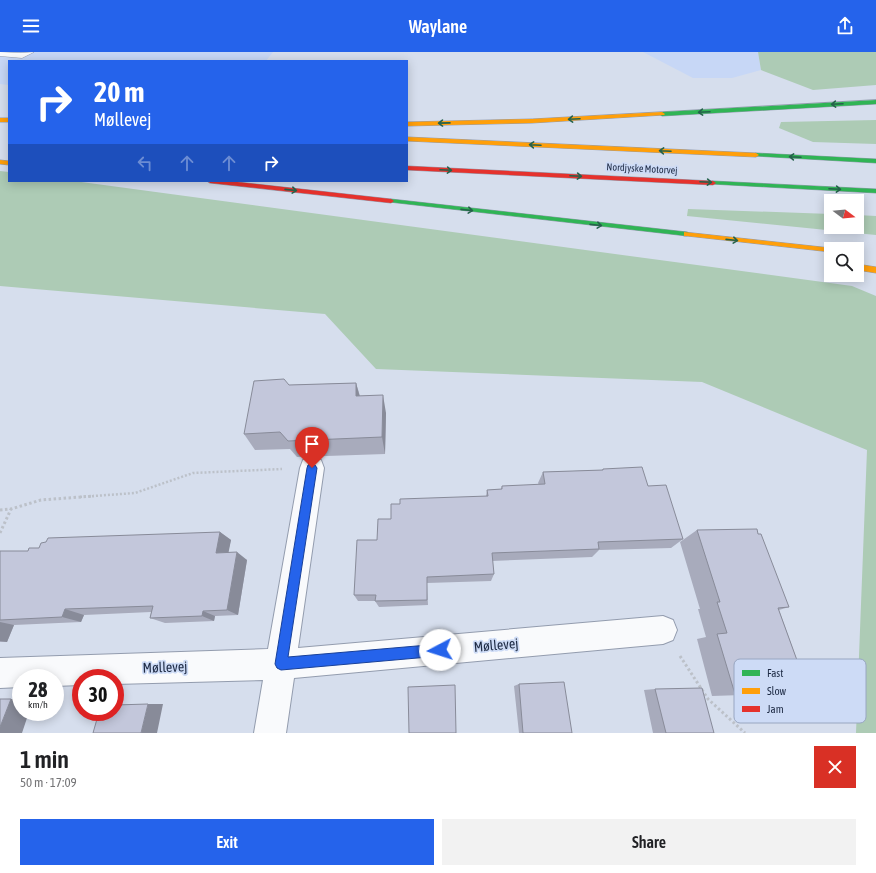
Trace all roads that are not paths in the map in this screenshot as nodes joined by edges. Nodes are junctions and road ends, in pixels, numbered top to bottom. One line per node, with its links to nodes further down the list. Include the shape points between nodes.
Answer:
1 (30, 52): 2 (lane, via 22,56)
2 (0, 54)
3 (876, 102): 4 (highway, one-way to 4, via 532,121)
4 (408, 124)
5 (408, 139): 6 (highway, Nordjyske Motorvej, one-way to 5)
6 (876, 161)
7 (408, 168): 9 (highway, Nordjyske Motorvej, one-way to 9)
8 (219, 182): 10 (highway, one-way to 10)
9 (876, 191)
10 (652, 231): 11 (highway); 12 (highway, one-way to 12)
11 (734, 249)
12 (824, 249)
13 (864, 268): 14 (highway)
14 (876, 270)
15 (312, 468): 17 (street)
16 (663, 630): 17 (street, Møllevej)
17 (281, 664): 18 (street, Møllevej); 19 (street)
18 (0, 673)
19 (270, 733)

